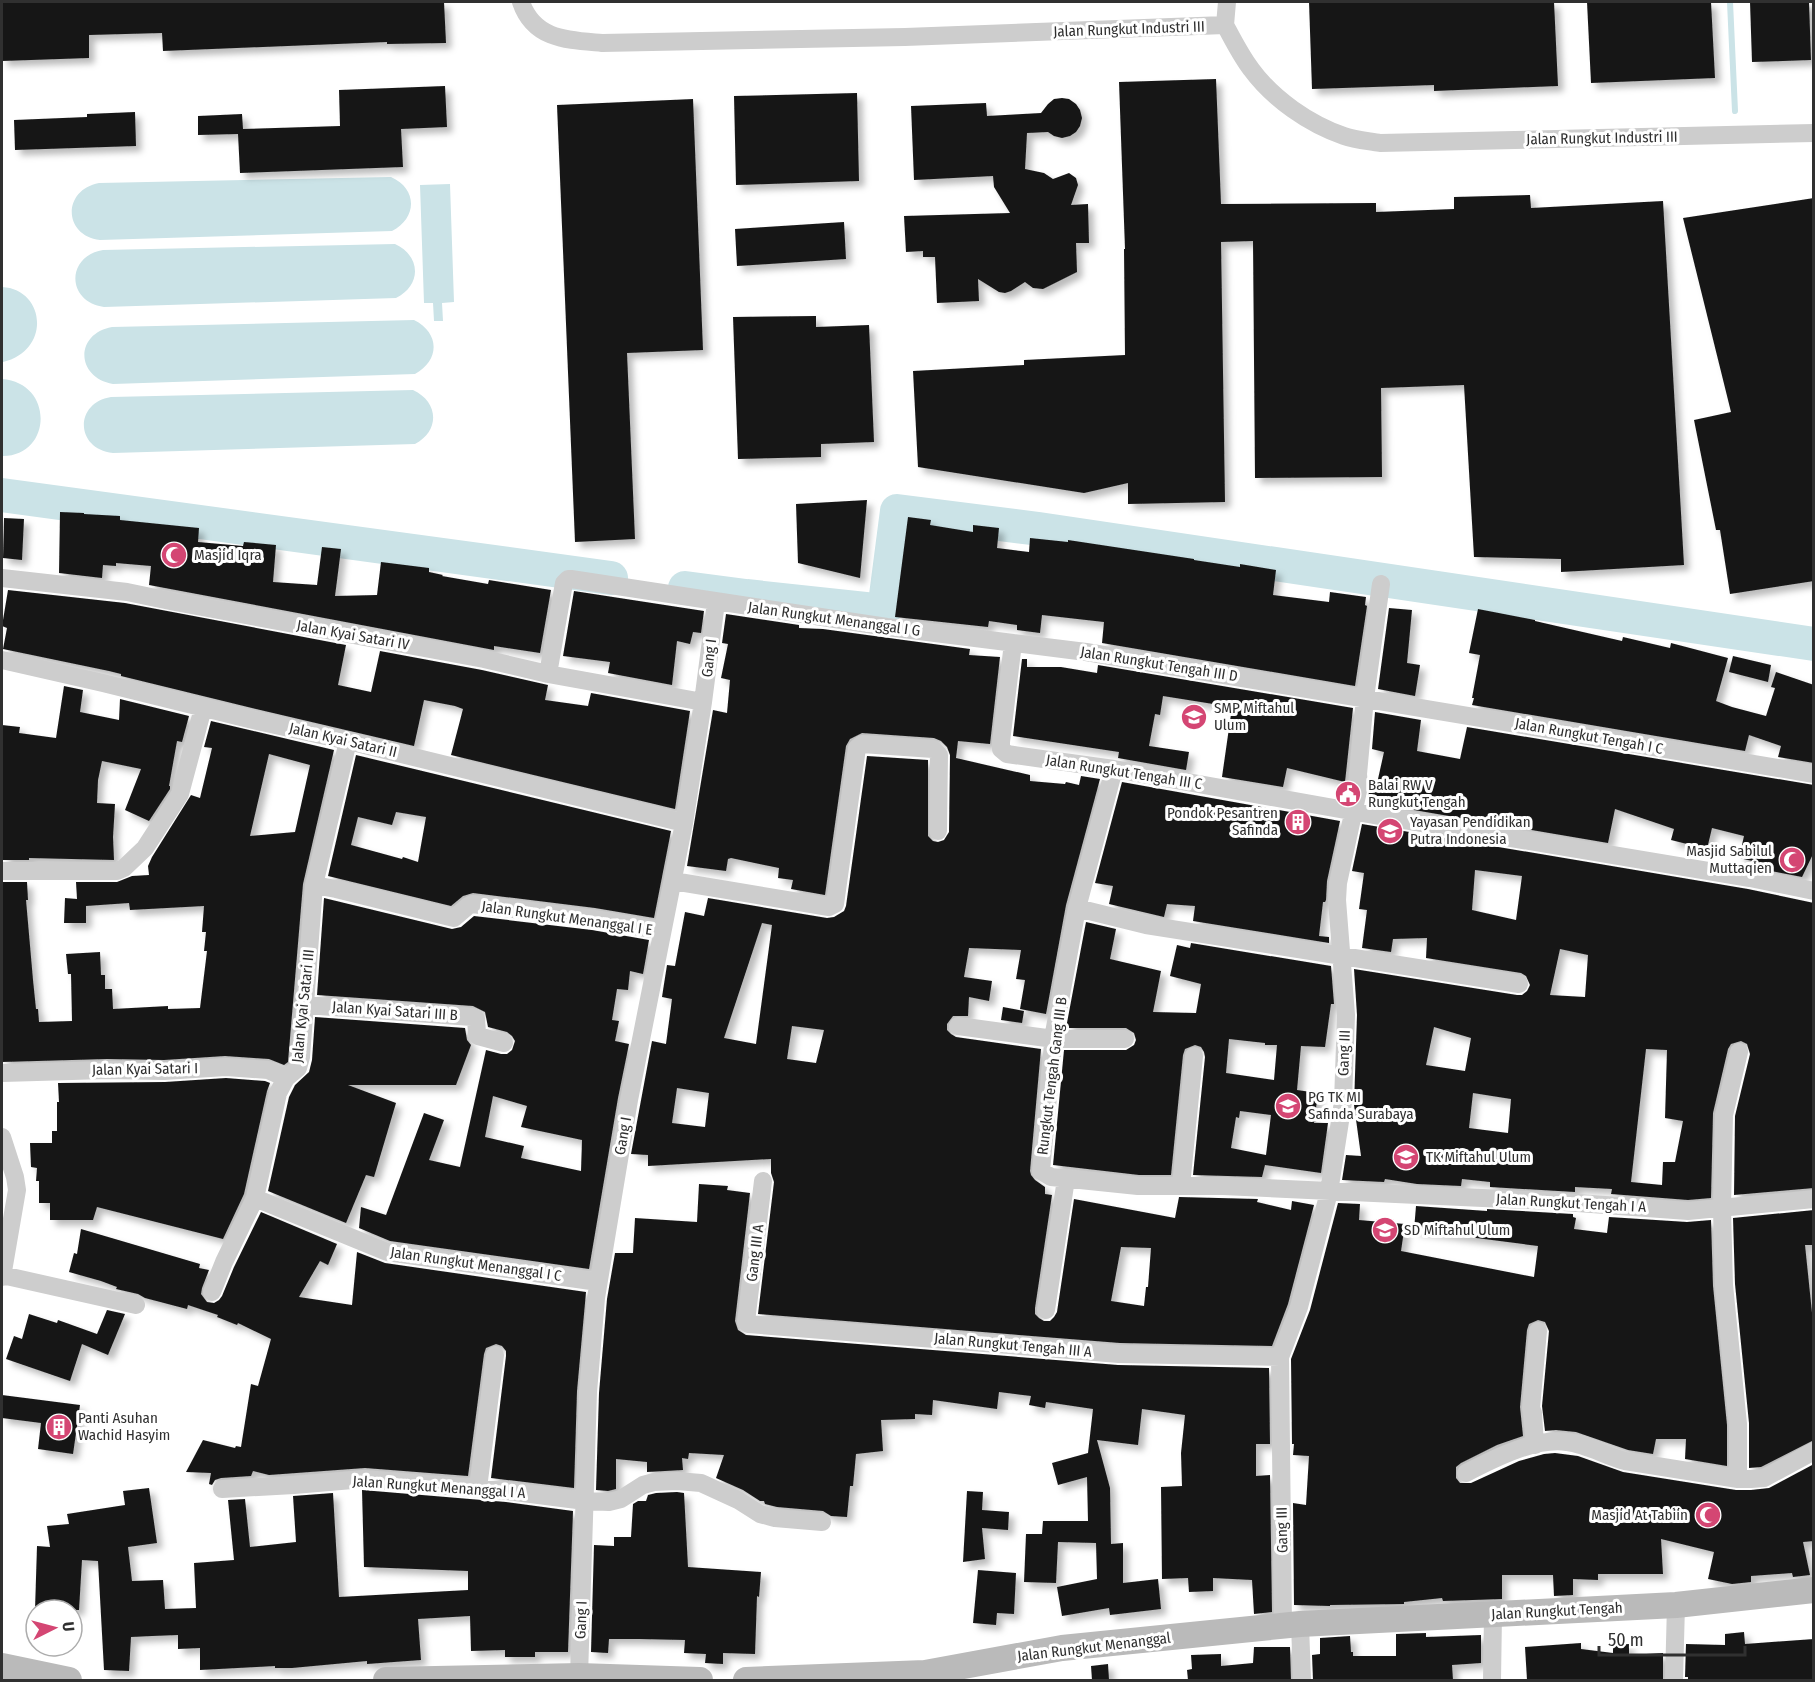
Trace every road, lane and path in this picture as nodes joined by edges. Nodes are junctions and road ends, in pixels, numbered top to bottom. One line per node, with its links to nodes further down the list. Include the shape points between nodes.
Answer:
1 (521, 2): 3 (street, Jalan Rungkut Industri III, via 532,22 550,35 602,43)
2 (1227, 2): 3 (street)
3 (1225, 25): 4 (street, Jalan Rungkut Industri III, via 1251,69 1269,90 1323,128 1346,137 1380,143)
4 (1814, 133)
5 (2, 578): 11 (street, Jalan Kyai Satari IV, via 127,592)
6 (1381, 584): 12 (street, Gang III)
7 (716, 602): 8 (street, Jalan Rungkut Menanggal I G); 11 (street, Jalan Rungkut Menanggal I G, via 568,579 564,583); 13 (street, Gang I)
8 (952, 636): 9 (street, Jalan Rungkut Tengah III D)
9 (1013, 643): 12 (street, Jalan Rungkut Tengah III D); 16 (street, Jalan Rungkut Tengah III C, via 1001,749 1007,754)
10 (2, 660): 14 (street, Jalan Kyai Satari II)
11 (548, 674): 13 (street, Jalan Kyai Satari IV)
12 (1365, 698): 17 (street, Jalan Rungkut Tengah I C); 18 (street, Gang III)
13 (703, 702): 19 (street, Gang I)
14 (202, 708): 15 (street, Jalan Kyai Satari II); 21 (street, via 180,794 152,840 124,867 117,871)
15 (348, 741): 19 (street, Jalan Kyai Satari II); 23 (street, Jalan Kyai Satari III)
16 (1114, 769): 18 (street, Jalan Rungkut Tengah III C); 25 (street, Rungkut Tengah Gang III B)
17 (1814, 774)
18 (1354, 811): 24 (street, Jalan Rungkut Tengah III C); 27 (street, Gang III, via 1338,892)
19 (684, 823): 22 (street, Gang I)
20 (938, 831): 22 (street, via 939,754 933,749 862,744 857,748 835,904)
21 (2, 872)
22 (673, 881): 26 (street, Gang I)
23 (314, 885): 26 (street, Jalan Rungkut Menanggal I E, via 454,918 472,904); 29 (street, Jalan Kyai Satari III)
24 (1814, 891)
25 (1077, 908): 27 (street, via 1146,925); 31 (street, Rungkut Tengah Gang III B)
26 (662, 932): 47 (street, Gang I)
27 (1342, 957): 28 (street); 42 (street, Gang III, via 1346,1015 1343,1102)
28 (1519, 984)
29 (305, 1005): 33 (street, Jalan Kyai Satari III B, via 472,1017 476,1019 477,1035); 37 (street, Jalan Kyai Satari III, via 301,1057 298,1068)
30 (958, 1026): 31 (street)
31 (1054, 1039): 32 (street); 39 (street, Rungkut Tengah Gang III B, via 1041,1171)
32 (1125, 1039)
33 (504, 1043)
34 (1739, 1052): 45 (street, via 1724,1115)
35 (1194, 1056): 41 (street)
36 (2, 1073): 37 (street, Jalan Kyai Satari I, via 164,1071 226,1066 268,1070)
37 (286, 1078): 43 (street, Jalan Kyai Satari III, via 279,1093)
38 (2, 1137): 46 (street, via 17,1190)
39 (1066, 1179): 41 (street, Rungkut Tengah Gang III B); 50 (street)
40 (763, 1181): 51 (street, Gang III A)
41 (1180, 1186): 42 (street, Rungkut Tengah Gang III B)
42 (1329, 1192): 45 (street, Jalan Rungkut Tengah I A, via 1688,1211); 54 (street, Gang III, via 1299,1308)
43 (255, 1198): 47 (street, Jalan Rungkut Menanggal I C, via 387,1252); 48 (street, Jalan Kyai Satari III)
44 (1814, 1199): 45 (street, Jalan Rungkut Tengah I A)
45 (1722, 1209): 58 (street, via 1724,1285 1738,1424)
46 (2, 1276): 49 (street)
47 (598, 1282): 61 (street, Gang I, via 588,1392)
48 (212, 1292)
49 (136, 1305)
50 (1046, 1310)
51 (747, 1324): 54 (street, Jalan Rungkut Tengah III A, via 1119,1354)
52 (1538, 1331): 55 (street, via 1531,1408)
53 (495, 1355): 59 (street)
54 (1280, 1357): 66 (street, Gang III)
55 (1535, 1445): 57 (street, via 1500,1455); 58 (street, via 1568,1442 1625,1461)
56 (1814, 1451): 58 (street, via 1764,1478)
57 (1466, 1473)
58 (1738, 1479)
59 (478, 1488): 60 (street, Jalan Rungkut Menanggal I A, via 364,1479); 61 (street, Jalan Rungkut Menanggal I A)
60 (222, 1489)
61 (585, 1501): 62 (street, Jalan Rungkut Menanggal I A, via 616,1501 654,1482 701,1483 760,1514); 68 (street, Gang I)
62 (822, 1522)
63 (1814, 1590): 64 (main road, Jalan Rungkut Tengah)
64 (1676, 1605): 65 (main road, Jalan Rungkut Tengah); 78 (street)
65 (1493, 1615): 66 (main road, Jalan Rungkut Tengah); 77 (street)
66 (1291, 1625): 69 (main road, Jalan Rungkut Menanggal, via 1062,1648); 76 (street, Gang III)
67 (2, 1666): 71 (main road)
68 (579, 1676): 70 (main road); 73 (main road)
69 (925, 1677): 75 (main road, Jalan Rungkut Menanggal)
70 (615, 1679): 74 (main road)
71 (69, 1680)
72 (386, 1680): 73 (main road)
73 (421, 1680)
74 (700, 1680)
75 (746, 1680)
76 (1302, 1680)
77 (1492, 1680)
78 (1674, 1680)

